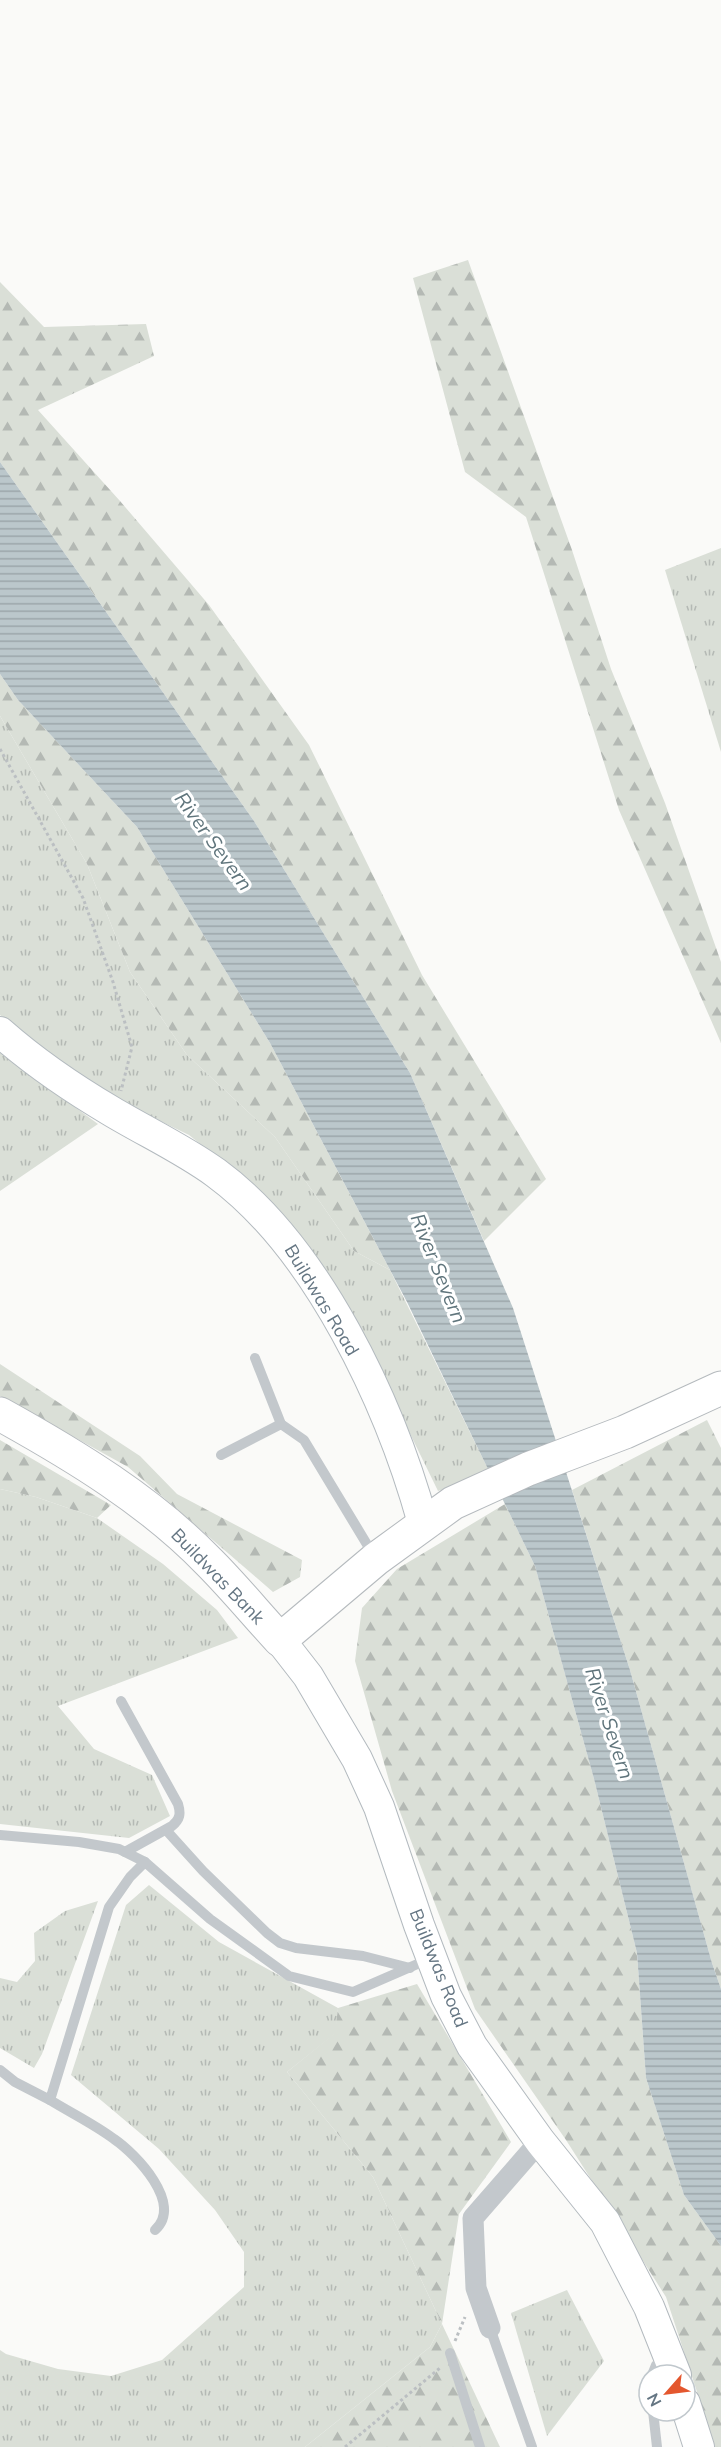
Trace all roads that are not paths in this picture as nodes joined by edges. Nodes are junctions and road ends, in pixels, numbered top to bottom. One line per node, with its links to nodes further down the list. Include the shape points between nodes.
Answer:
1 (0, 1032): 7 (main road, Buildwas Road, via 60,1079 217,1174 280,1232 303,1262 345,1333 384,1413 409,1474)
2 (255, 1358): 5 (lane)
3 (721, 1388): 7 (main road, Buildwas Bank, via 625,1432 528,1469 453,1503)
4 (0, 1414): 9 (main road, Buildwas Bank, via 136,1500 209,1561)
5 (281, 1424): 6 (lane); 8 (lane, via 304,1440)
6 (221, 1455)
7 (423, 1523): 8 (main road, Buildwas Bank)
8 (376, 1559): 9 (main road, Buildwas Bank)
9 (280, 1640): 15 (main road, Buildwas Road, via 308,1676 357,1759 391,1838)
10 (121, 1701): 11 (lane, via 178,1804 178,1821)
11 (166, 1830): 13 (lane); 15 (lane, via 203,1871 280,1943)
12 (0, 1835): 13 (lane, via 79,1842)
13 (125, 1852): 14 (lane)
14 (146, 1862): 15 (lane, via 210,1919 289,1976 353,1992); 17 (lane, via 130,1876 109,1907)
15 (421, 1963): 18 (main road, Buildwas Road, via 446,1996 472,2046)
16 (0, 2070): 17 (lane)
17 (50, 2100): 19 (lane, via 116,2139 149,2172 165,2212 163,2223)
18 (540, 2141): 20 (street, via 473,2218 476,2288); 22 (main road, Buildwas Road, via 605,2222 649,2307)
19 (155, 2230)
20 (490, 2328): 26 (lane)
21 (450, 2354): 25 (lane)
22 (664, 2363)
23 (654, 2423): 27 (lane)
24 (691, 2423): 28 (main road)
25 (480, 2447)
26 (532, 2447)
27 (657, 2447)
28 (699, 2447)

